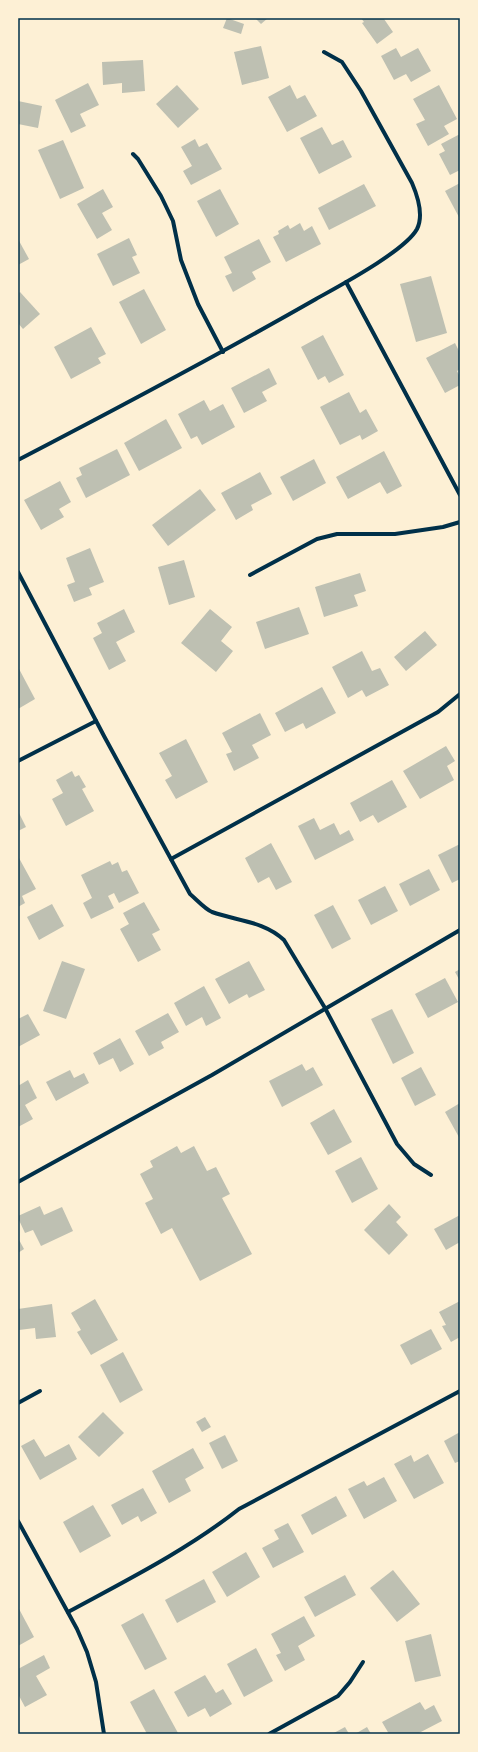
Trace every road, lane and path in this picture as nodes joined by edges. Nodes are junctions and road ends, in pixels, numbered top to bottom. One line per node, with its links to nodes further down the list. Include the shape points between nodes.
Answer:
1 (324, 52): 3 (street, via 342,62 419,198 420,219 416,230 385,257)
2 (133, 154): 4 (street, via 161,196 173,220 181,260 198,304)
3 (346, 282): 4 (street); 6 (street)
4 (223, 352): 5 (street)
5 (18, 460)
6 (460, 495)
7 (460, 522): 9 (street, via 395,534 337,534 317,539)
8 (18, 572): 11 (street)
9 (250, 575)
10 (460, 694): 13 (street, via 438,712)
11 (96, 721): 12 (street); 13 (street)
12 (18, 761)
13 (171, 859): 15 (street, via 190,894 211,911 264,926 280,936)
14 (460, 930): 15 (street)
15 (325, 1008): 16 (street, via 397,1144 414,1164); 17 (street, via 212,1075)
16 (431, 1175)
17 (18, 1182)
18 (40, 1391): 20 (street)
19 (460, 1391): 22 (street, via 240,1509 181,1550)
20 (18, 1403)
21 (18, 1521): 22 (street)
22 (68, 1612): 24 (street, via 88,1652 96,1682)
23 (363, 1662): 25 (street, via 338,1696)
24 (104, 1734)
25 (269, 1734)

